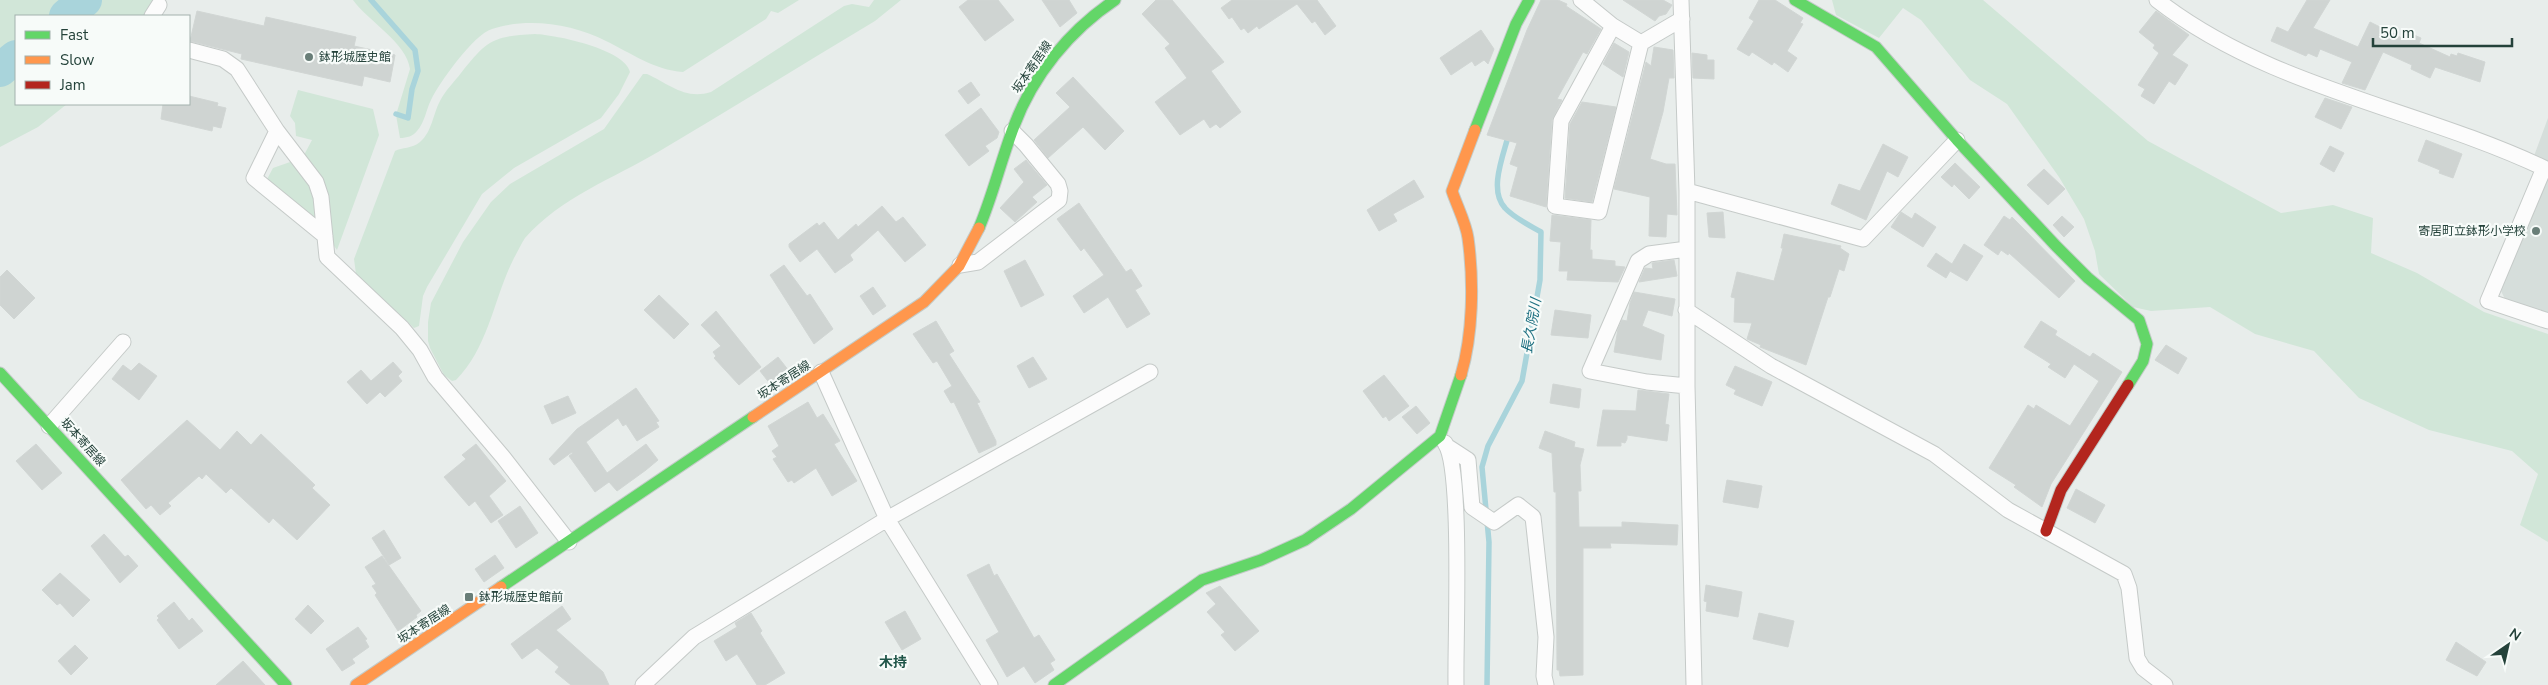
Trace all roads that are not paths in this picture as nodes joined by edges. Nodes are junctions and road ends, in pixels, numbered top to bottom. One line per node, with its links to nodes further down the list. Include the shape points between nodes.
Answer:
1 (1115, 0): 12 (street, 坂本寄居線, via 1102,7 1069,38 1044,70 1022,106)
2 (1529, 0): 26 (street, via 1516,24 1452,191 1468,236 1469,348)
3 (1681, 0): 7 (street)
4 (1795, 0): 13 (street, via 1876,47)
5 (2157, 0): 19 (street, via 2200,30 2271,67 2544,168 2488,301)
6 (1586, 5): 8 (street)
7 (1682, 19): 9 (street); 14 (street)
8 (1612, 26): 9 (street); 9 (street, via 1561,121 1555,206 1598,212)
9 (1641, 43)
10 (190, 50): 11 (street, via 223,59 237,69)
11 (277, 131): 15 (street, via 316,182 321,196); 15 (street, via 254,178)
12 (1012, 131): 17 (street, 坂本寄居線, via 973,243); 17 (street, via 1058,184 1059,200 978,262)
13 (1957, 140): 14 (street, via 1863,239); 28 (street, via 2088,278 2139,320 2147,344 2143,361 2061,490)
14 (1687, 191): 16 (street)
15 (325, 236): 29 (street, via 327,258 402,328 420,350 435,377)
16 (1687, 249): 18 (street); 24 (street, via 1649,254 1638,261 1590,371)
17 (960, 265): 21 (street, 坂本寄居線, via 924,302)
18 (1686, 310): 24 (street); 28 (street, via 1771,366 1934,454 2008,510)
19 (2548, 321)
20 (123, 342): 25 (street)
21 (821, 372): 27 (street); 29 (street, 坂本寄居線)
22 (1150, 372): 27 (street)
23 (0, 373): 25 (street, 坂本寄居線)
24 (1687, 386): 37 (street)
25 (49, 426): 30 (street, 坂本寄居線)
26 (1444, 441): 34 (street, via 1305,540 1261,560 1202,580); 35 (street, via 1452,462 1455,508); 36 (street, via 1468,460 1472,507 1494,522 1518,506 1533,517 1546,637)
27 (887, 518): 32 (street, via 694,637); 33 (street)
28 (2046, 532): 38 (street, via 2124,574 2129,588 2137,658 2143,668)
29 (569, 542): 31 (street, 坂本寄居線)
30 (286, 685)
31 (356, 685)
32 (644, 685)
33 (990, 685)
34 (1054, 685)
35 (1456, 685)
36 (1546, 685)
37 (1694, 685)
38 (2165, 685)

